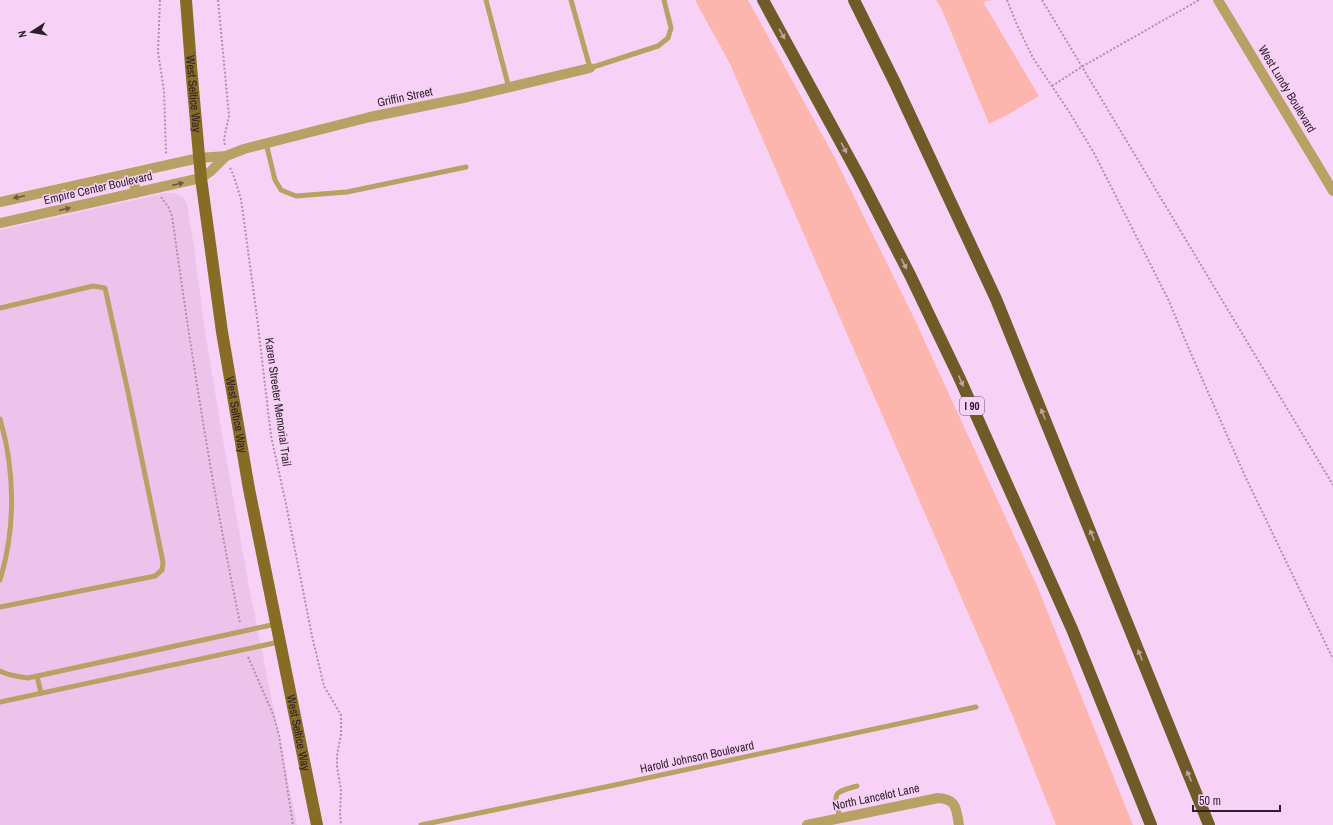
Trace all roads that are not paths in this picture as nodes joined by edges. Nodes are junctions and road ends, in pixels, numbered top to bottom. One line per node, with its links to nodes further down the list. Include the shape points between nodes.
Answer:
1 (186, 0): 12 (main road, West Seltice Way)
2 (486, 0): 9 (lane)
3 (571, 0): 8 (lane)
4 (664, 0): 8 (lane, via 671,28 668,38 658,46)
5 (763, 0): 38 (highway, I 90, one-way to 38, via 859,176 959,377 1072,629)
6 (854, 0): 39 (highway, one-way to 6, via 996,299)
7 (1218, 0): 16 (street, West Lundy Boulevard)
8 (590, 68): 9 (street, Griffin Street)
9 (509, 88): 10 (street, Griffin Street, via 370,117)
10 (266, 143): 11 (street, Griffin Street); 13 (lane, via 275,180 281,190 296,196 348,192)
11 (226, 156): 12 (street, Griffin Street); 15 (street, Griffin Street)
12 (199, 158): 14 (street, Empire Center Boulevard); 15 (main road, West Seltice Way)
13 (466, 167)
14 (132, 173): 17 (street); 18 (street, Empire Center Boulevard, one-way to 18)
15 (201, 178): 17 (street, Empire Center Boulevard, one-way to 15); 24 (main road, West Seltice Way, via 237,424)
16 (1333, 191)
17 (136, 193): 19 (street, Empire Center Boulevard, one-way to 17)
18 (0, 202)
19 (0, 224)
20 (0, 308): 23 (lane, via 93,286 105,288 163,562 162,570 155,576)
21 (0, 419): 22 (lane, via 8,454 12,492 9,534)
22 (0, 580)
23 (0, 607)
24 (276, 624): 25 (main road, West Seltice Way); 27 (lane)
25 (280, 642): 28 (lane); 34 (main road, West Seltice Way)
26 (0, 671): 27 (lane, via 17,677)
27 (37, 676): 28 (lane)
28 (41, 693): 29 (lane)
29 (0, 702)
30 (976, 707): 35 (lane, Harold Johnson Boulevard)
31 (857, 786): 32 (lane, via 839,791 836,795)
32 (840, 818): 33 (street, North Lancelot Lane); 37 (street, North Lancelot Lane, via 938,798 950,800 955,805)
33 (826, 823): 36 (street, North Lancelot Lane)
34 (317, 825)
35 (422, 825)
36 (807, 825)
37 (959, 825)
38 (1151, 825)
39 (1209, 825)

